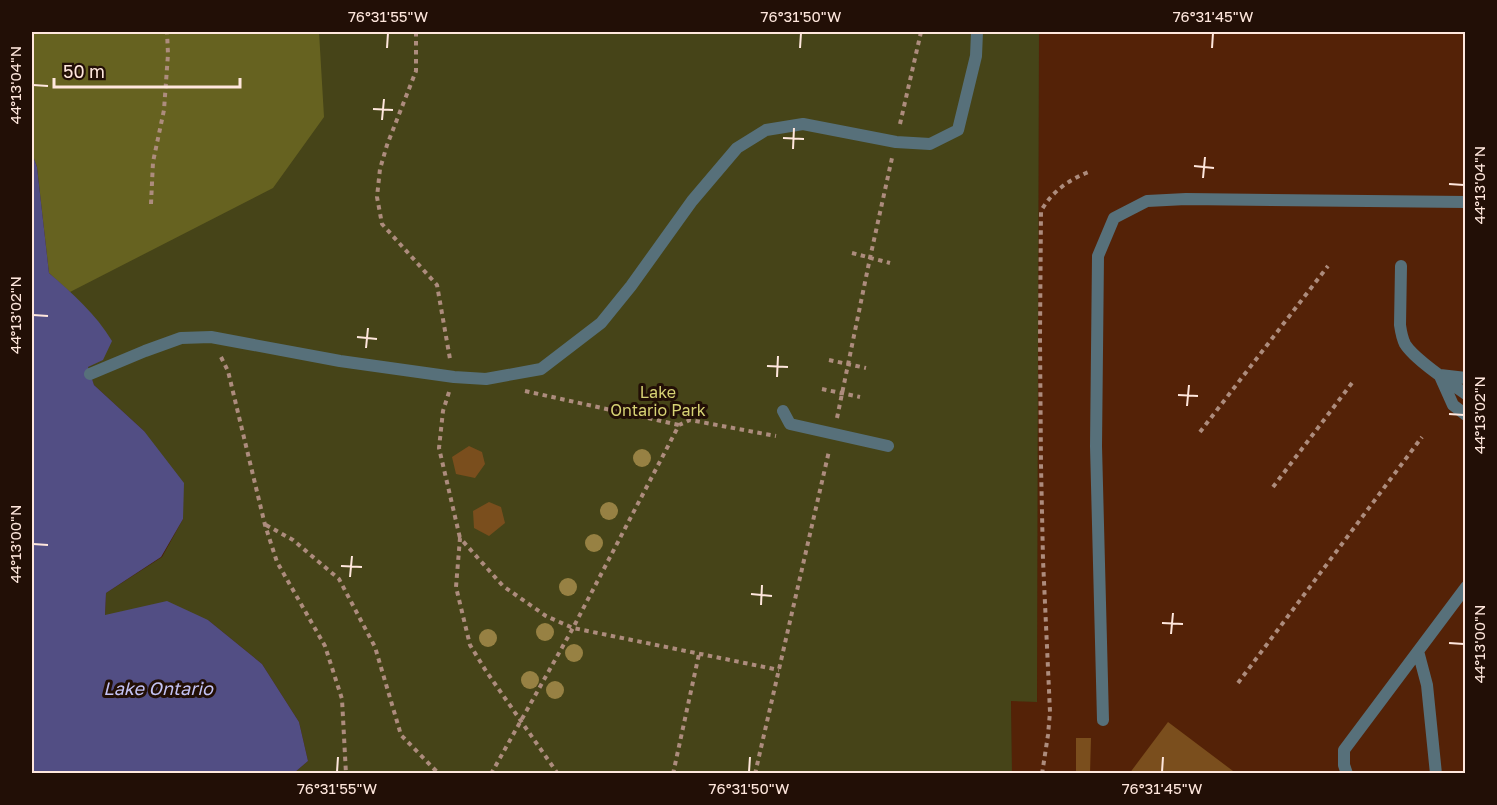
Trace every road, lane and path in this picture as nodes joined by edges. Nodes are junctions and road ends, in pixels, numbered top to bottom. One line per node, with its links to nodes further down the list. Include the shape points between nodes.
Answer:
1 (166, 32): 8 (path, via 165,110 153,162)
2 (416, 32): 20 (path, via 416,70 387,145 377,197 382,224 436,285)
3 (921, 32): 5 (path)
4 (977, 32): 5 (lane, via 958,130 930,144)
5 (896, 142): 10 (path); 21 (lane, via 803,124 766,130 737,148 692,201 601,323 541,369)
6 (1091, 171): 53 (path, via 1053,194 1041,211 1041,465 1050,712)
7 (1466, 202): 46 (lane, via 1147,201 1114,219 1098,256 1096,446)
8 (151, 204)
9 (852, 254): 10 (path)
10 (870, 258): 11 (path); 16 (path)
11 (890, 263)
12 (1328, 266): 32 (path)
13 (1401, 266): 19 (lane, via 1402,335 1412,352)
14 (211, 337): 18 (lane, via 181,338); 20 (lane); 37 (path, via 228,371)
15 (829, 360): 16 (path)
16 (849, 365): 17 (path); 25 (path)
17 (866, 368)
18 (90, 374)
19 (1440, 375): 22 (lane); 26 (lane); 29 (lane, via 1453,405)
20 (454, 377): 21 (lane); 38 (path, via 442,411 439,448)
21 (497, 377): 31 (path, via 521,391)
22 (1466, 378)
23 (1352, 383): 36 (path)
24 (822, 389): 25 (path)
25 (842, 393): 27 (path); 33 (path)
26 (1466, 394)
27 (860, 397)
28 (783, 411): 30 (lane)
29 (1466, 415)
30 (790, 424): 31 (path, via 776,437 690,420); 33 (lane)
31 (680, 425): 40 (path)
32 (1200, 432)
33 (833, 433): 35 (lane); 43 (path)
34 (1422, 437): 44 (path)
35 (888, 446)
36 (1273, 487)
37 (265, 525): 47 (path, via 277,562 325,646 342,699); 48 (path, via 293,540 339,579 375,647 402,735)
38 (460, 538): 40 (path, via 503,586 546,616); 45 (path, via 456,587 470,645)
39 (1466, 587): 41 (lane)
40 (573, 628): 42 (path); 45 (path)
41 (1418, 651): 54 (lane, via 1344,750); 55 (lane, via 1427,685)
42 (699, 654): 43 (path); 51 (path)
43 (779, 670): 52 (path)
44 (1238, 683)
45 (521, 720): 49 (path); 50 (path)
46 (1102, 720)
47 (346, 774)
48 (439, 774)
49 (491, 774)
50 (558, 774)
51 (673, 774)
52 (755, 774)
53 (1042, 774)
54 (1347, 774)
55 (1436, 774)

